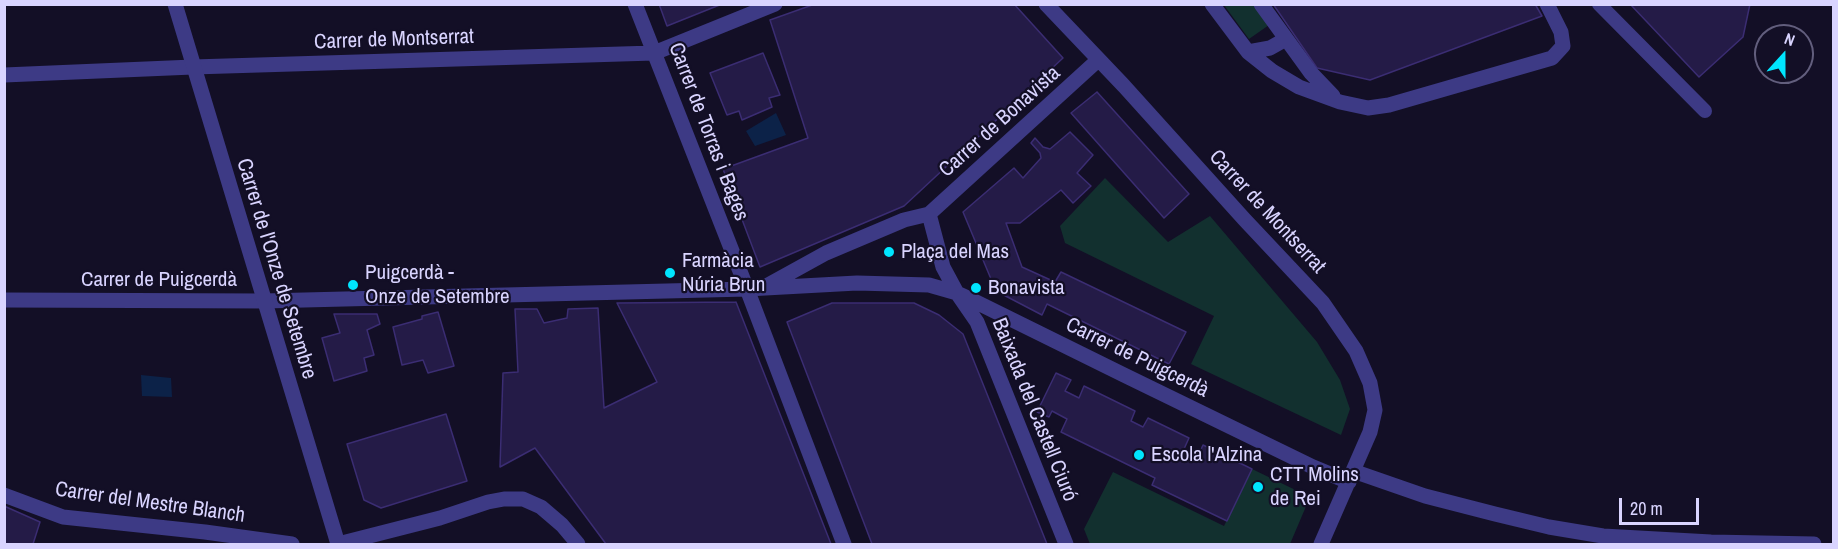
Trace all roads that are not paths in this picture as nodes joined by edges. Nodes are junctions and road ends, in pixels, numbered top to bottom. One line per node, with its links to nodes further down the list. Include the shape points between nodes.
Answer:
1 (175, 4): 13 (street, Carrer de l'Onze de Setembre)
2 (635, 4): 11 (street, Carrer de Torras i Bages)
3 (775, 4): 11 (street, Carrer de Montserrat)
4 (1046, 4): 12 (street, Carrer de Montserrat)
5 (1212, 4): 10 (street)
6 (1261, 4): 9 (street)
7 (1547, 4): 15 (street, via 1561,32 1563,46 1552,58 1389,105 1368,108)
8 (1599, 4): 16 (lane)
9 (1286, 39): 10 (street, via 1270,48); 15 (street, via 1323,88)
10 (1248, 52): 15 (street, via 1299,87)
11 (654, 53): 13 (street, Carrer de Montserrat); 19 (street, Carrer de Torras i Bages)
12 (1098, 60): 17 (street, Carrer de Bonavista); 23 (street, Carrer de Montserrat, via 1323,303 1356,351 1370,383 1375,410)
13 (193, 67): 14 (street, Carrer de Montserrat); 22 (street, Carrer de l'Onze de Setembre)
14 (4, 75)
15 (1340, 102)
16 (1705, 111)
17 (929, 214): 18 (street, via 904,220 826,253); 20 (street, via 943,267)
18 (766, 287): 19 (street, Carrer de Puigcerdà); 20 (street, Carrer de Puigcerdà, via 928,285)
19 (747, 289): 22 (street, Carrer de Puigcerdà); 28 (street, Carrer de Torras i Bages)
20 (957, 293): 23 (street, Carrer de Puigcerdà, via 1292,457); 29 (street, Baixada del Castell Ciuró, via 977,322)
21 (4, 300): 22 (street, Carrer de Puigcerdà)
22 (264, 301): 26 (street, Carrer de l'Onze de Setembre)
23 (1351, 476): 30 (street, Carrer de Montserrat); 31 (street, Carrer de Puigcerdà, via 1495,514 1603,536)
24 (4, 495): 25 (street, Carrer del Mestre Blanch, via 63,517)
25 (292, 544)
26 (338, 544): 27 (street, via 504,499 523,499 541,507)
27 (578, 544)
28 (844, 544)
29 (1066, 544)
30 (1321, 544)
31 (1814, 544)

